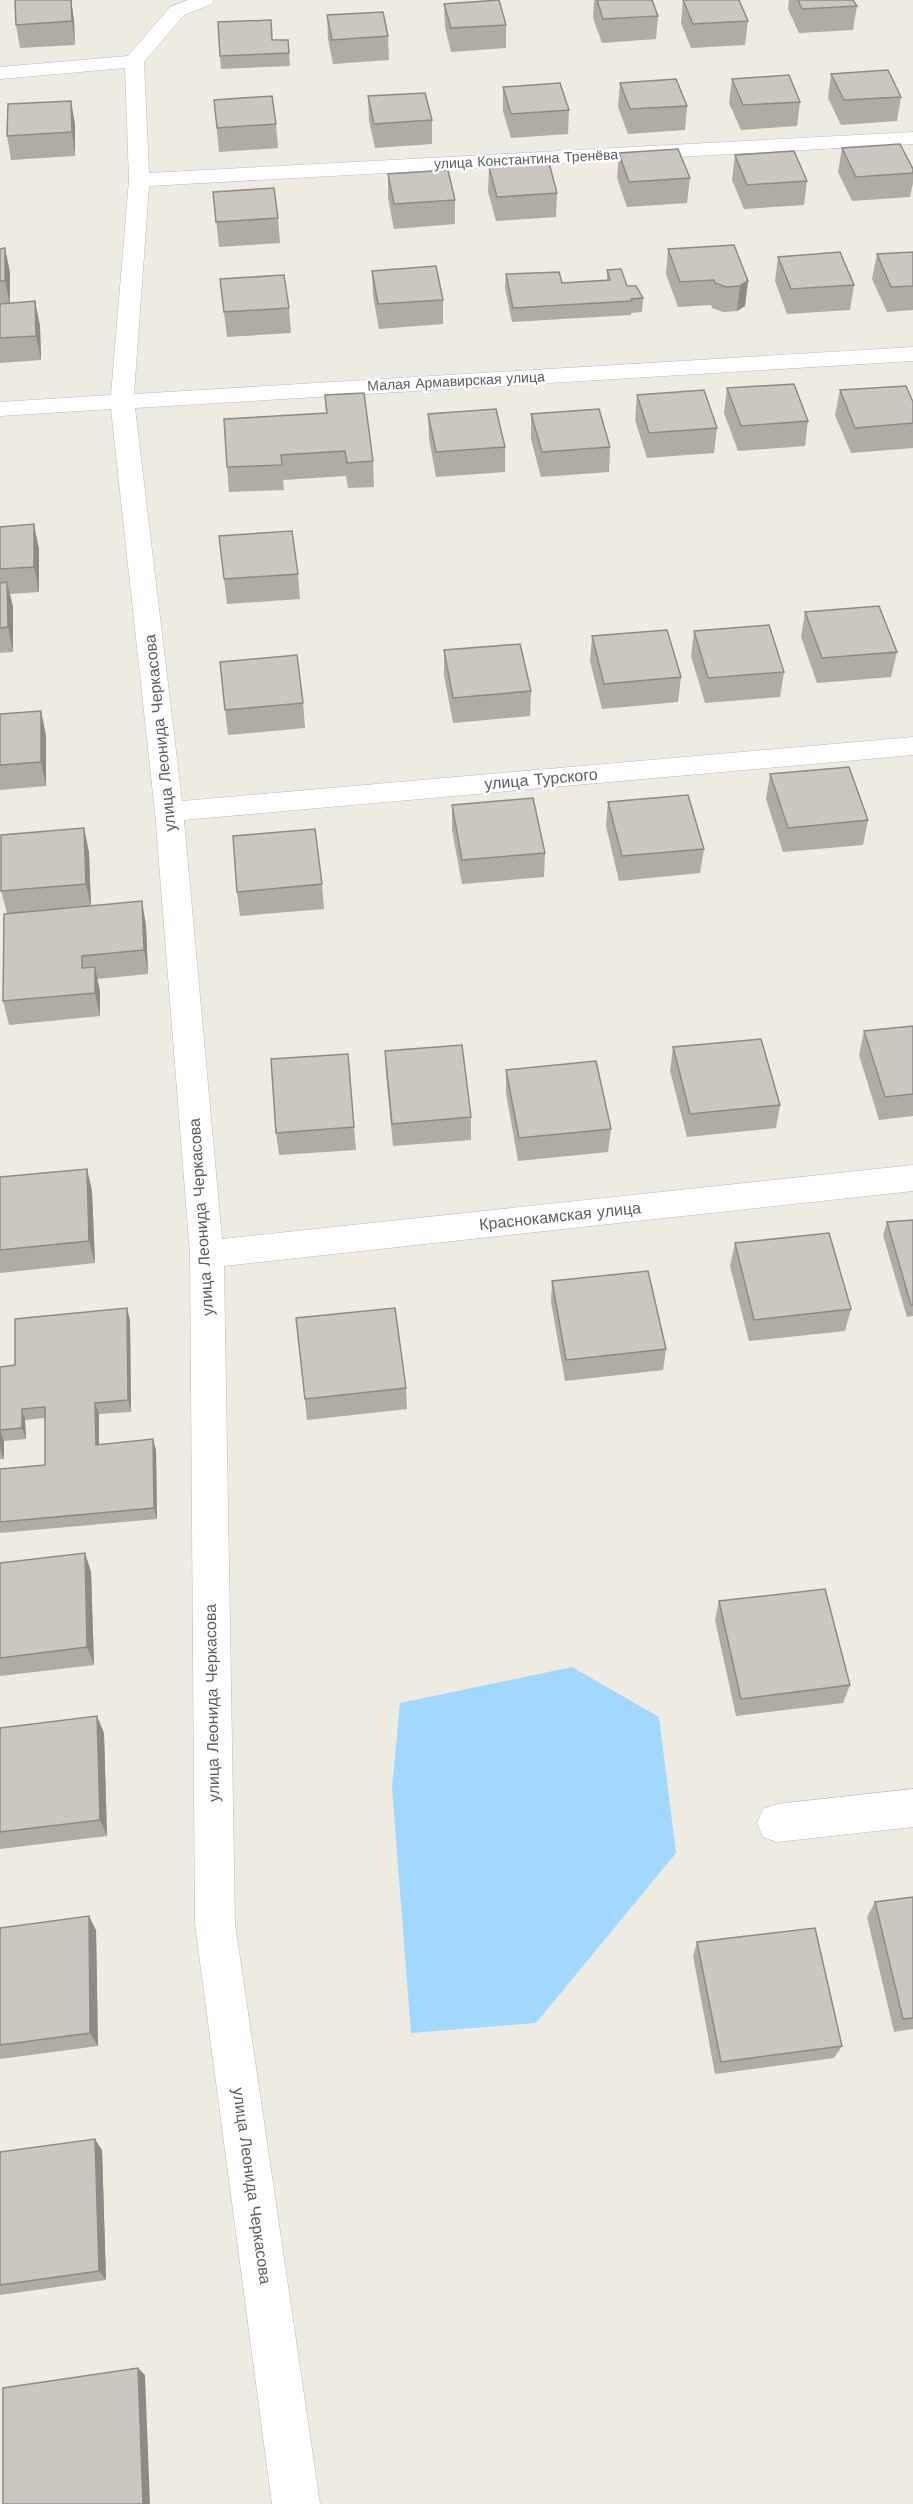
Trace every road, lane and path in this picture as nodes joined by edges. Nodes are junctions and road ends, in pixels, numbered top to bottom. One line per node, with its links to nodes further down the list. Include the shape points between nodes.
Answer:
1 (205, 0): 2 (street, via 177,10)
2 (134, 61): 3 (street); 5 (street, улица Леонида Черкасова)
3 (0, 73)
4 (913, 138): 5 (street, улица Константина Тренёва)
5 (139, 180): 7 (street, улица Леонида Черкасова)
6 (913, 354): 7 (street, Малая Армавирская улица)
7 (122, 400): 8 (street, Малая Армавирская улица); 10 (street, улица Леонида Черкасова)
8 (0, 409)
9 (913, 747): 10 (street, улица Турского)
10 (169, 812): 12 (street, улица Леонида Черкасова)
11 (913, 1178): 12 (street, Краснокамская улица)
12 (207, 1254): 15 (street, улица Леонида Черкасова, via 215,1924)
13 (913, 1808): 14 (street)
14 (777, 1823)
15 (297, 2504)

